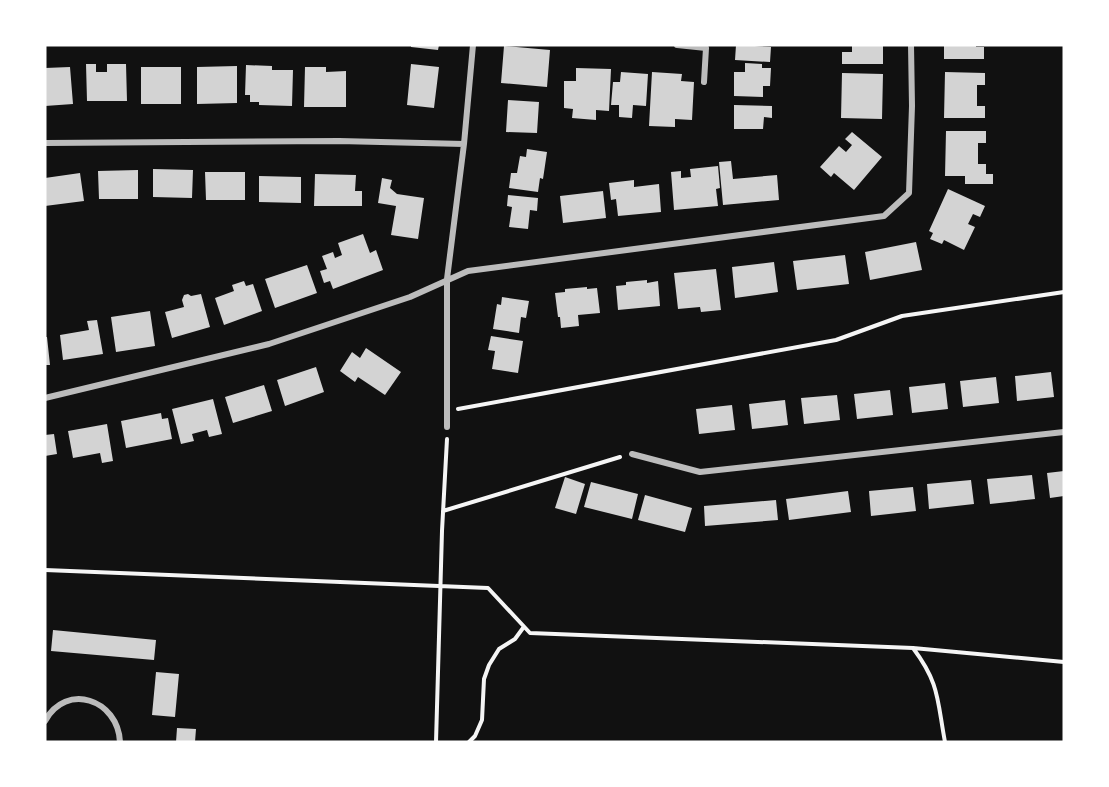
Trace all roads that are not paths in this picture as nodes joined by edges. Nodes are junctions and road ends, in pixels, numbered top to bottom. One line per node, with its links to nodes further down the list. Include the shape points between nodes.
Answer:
1 (473, 45): 6 (street)
2 (677, 45): 4 (street, via 705,48)
3 (911, 45): 7 (street, via 909,193 884,216 468,271)
4 (704, 82)
5 (45, 143): 6 (street)
6 (464, 144): 7 (street)
7 (447, 279): 8 (street, via 410,297 269,344); 9 (street)
8 (45, 398)
9 (447, 427)
10 (1064, 432): 11 (street, via 700,472)
11 (632, 454)
12 (45, 722): 13 (street, via 58,706 69,701 94,702 114,718)
13 (120, 742)

